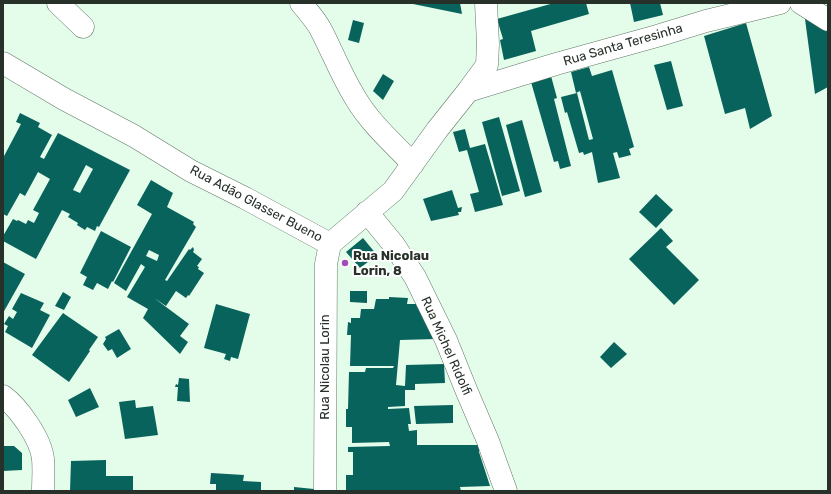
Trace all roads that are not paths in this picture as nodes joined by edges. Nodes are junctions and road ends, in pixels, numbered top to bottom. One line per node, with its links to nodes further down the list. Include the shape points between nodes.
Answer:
1 (58, 3): 7 (street)
2 (301, 3): 10 (street, via 321,30 356,100 368,117)
3 (486, 3): 9 (street, Rua Adão Glasser Bueno, via 487,65)
4 (780, 3): 9 (street, Rua Santa Teresinha, via 706,21)
5 (801, 3): 6 (street)
6 (828, 20)
7 (83, 28)
8 (3, 63): 12 (street, Rua Adão Glasser Bueno, via 191,171)
9 (468, 91): 10 (street, Rua Adão Glasser Bueno)
10 (413, 164): 11 (street, Rua Adão Glasser Bueno, via 393,191)
11 (367, 212): 12 (street, Rua Adão Glasser Bueno); 16 (street, Rua Michel Ridolfi, via 394,245 418,284 446,340)
12 (330, 244): 15 (street, Rua Nicolau Lorin, via 326,264)
13 (8, 408): 14 (street, via 28,425 38,443 44,458)
14 (43, 491)
15 (325, 491)
16 (506, 491)

